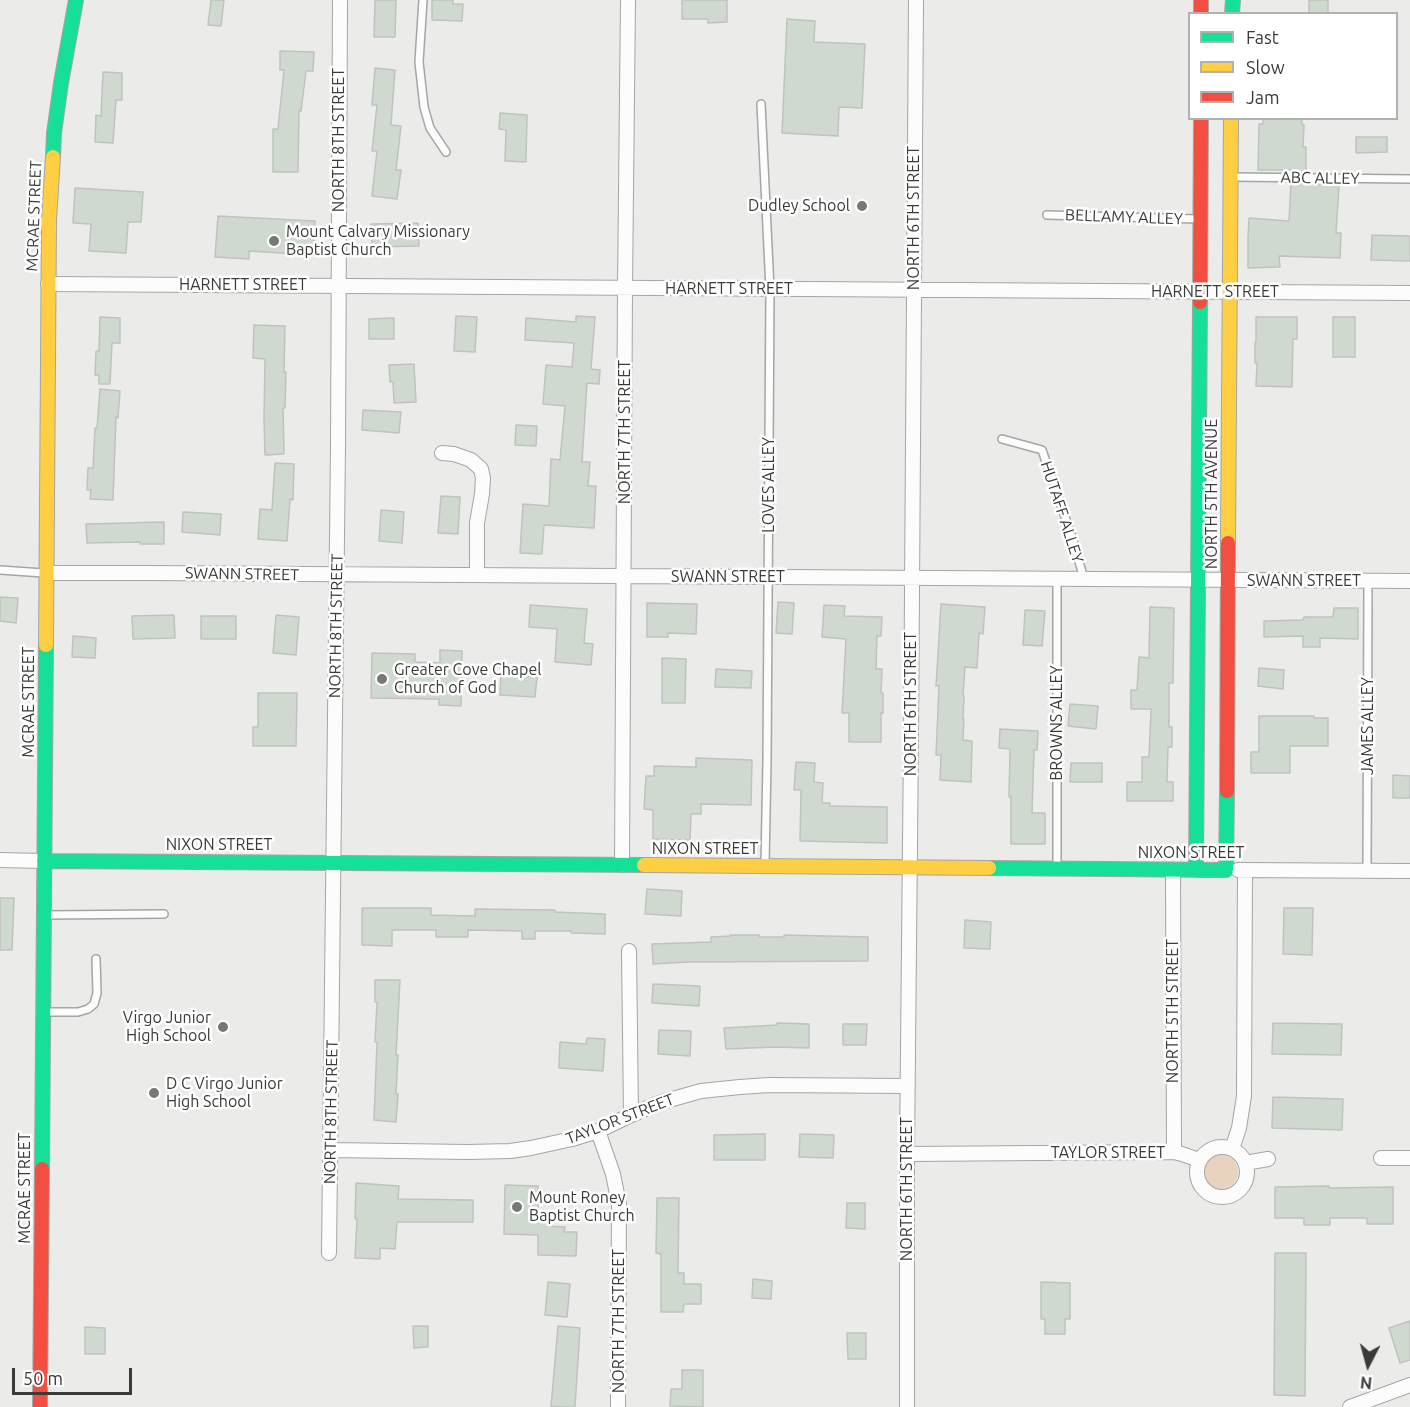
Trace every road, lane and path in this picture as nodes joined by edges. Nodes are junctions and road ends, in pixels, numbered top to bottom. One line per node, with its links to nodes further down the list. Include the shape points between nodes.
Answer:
1 (76, 0): 14 (street, MCRAE STREET, via 54,133)
2 (340, 0): 15 (street, NORTH 8TH STREET)
3 (423, 0): 9 (lane, via 419,62 424,107 430,128)
4 (628, 0): 16 (street, NORTH 7TH STREET)
5 (916, 0): 18 (street, NORTH 6TH STREET)
6 (761, 104): 17 (lane, LOVES ALLEY)
7 (1201, 120): 13 (street, NORTH 5TH AVENUE)
8 (1231, 120): 10 (street, NORTH 5TH AVENUE)
9 (446, 152)
10 (1231, 177): 11 (lane, ABC ALLEY); 20 (street, NORTH 5TH AVENUE)
11 (1410, 179)
12 (1047, 215): 13 (lane, BELLAMY ALLEY)
13 (1201, 220): 19 (street, NORTH 5TH AVENUE)
14 (48, 284): 15 (street, HARNETT STREET); 25 (street, MCRAE STREET)
15 (338, 286): 16 (street, HARNETT STREET); 26 (street, NORTH 8TH STREET)
16 (625, 288): 17 (street, HARNETT STREET); 28 (street, NORTH 7TH STREET)
17 (770, 289): 18 (street, HARNETT STREET); 29 (lane, LOVES ALLEY)
18 (914, 290): 19 (street, HARNETT STREET); 30 (street, NORTH 6TH STREET)
19 (1201, 291): 20 (street, HARNETT STREET); 33 (street, NORTH 5TH AVENUE)
20 (1230, 292): 21 (street, HARNETT STREET); 34 (street, NORTH 5TH AVENUE)
21 (1410, 292)
22 (1002, 439): 32 (lane, HUTAFF ALLEY, via 1042,450)
23 (442, 453): 27 (street, via 471,460 481,469)
24 (0, 570): 25 (lane)
25 (46, 573): 26 (street, SWANN STREET); 38 (street, MCRAE STREET)
26 (336, 574): 27 (street, SWANN STREET); 39 (street, NORTH 8TH STREET)
27 (477, 575): 28 (street, SWANN STREET)
28 (624, 576): 29 (street, SWANN STREET); 40 (street, NORTH 7TH STREET)
29 (768, 577): 30 (street, SWANN STREET); 41 (lane, LOVES ALLEY)
30 (912, 578): 31 (street, SWANN STREET); 42 (street, NORTH 6TH STREET)
31 (1057, 579): 32 (street, SWANN STREET); 43 (lane, BROWNS ALLEY)
32 (1084, 579): 33 (street, SWANN STREET)
33 (1197, 580): 34 (street, SWANN STREET); 45 (street, NORTH 5TH AVENUE)
34 (1228, 580): 35 (street, SWANN STREET); 46 (street, NORTH 5TH AVENUE)
35 (1368, 581): 36 (street, SWANN STREET); 48 (lane, JAMES ALLEY)
36 (1410, 582)
37 (0, 860): 38 (street, NIXON STREET)
38 (44, 861): 39 (street, NIXON STREET); 51 (street, MCRAE STREET)
39 (334, 862): 40 (street, NIXON STREET); 59 (street, NORTH 8TH STREET)
40 (622, 865): 41 (street, NIXON STREET)
41 (765, 866): 42 (street, NIXON STREET)
42 (909, 867): 43 (street, NIXON STREET); 55 (street, NORTH 6TH STREET)
43 (1057, 868): 44 (street, NIXON STREET)
44 (1173, 870): 45 (street, NIXON STREET); 60 (street, NORTH 5TH STREET)
45 (1196, 870): 46 (street, NIXON STREET)
46 (1226, 870): 47 (street, NIXON STREET)
47 (1245, 870): 48 (street, NIXON STREET); 58 (street, via 1244,1087)
48 (1367, 871): 49 (street, NIXON STREET)
49 (1410, 871)
50 (164, 914): 51 (lane)
51 (44, 915): 54 (street, MCRAE STREET)
52 (629, 951): 56 (street)
53 (96, 959): 54 (lane, via 94,1004 78,1012)
54 (43, 1012): 69 (street, MCRAE STREET)
55 (908, 1086): 56 (street, TAYLOR STREET, via 740,1087 701,1091); 61 (street, NORTH 6TH STREET)
56 (631, 1114): 57 (street, TAYLOR STREET)
57 (598, 1131): 59 (street, TAYLOR STREET, via 510,1151); 70 (street, NORTH 7TH STREET, via 619,1204)
58 (1232, 1149): 65 (street, via 1214,1148); 66 (street)
59 (331, 1150): 67 (street, NORTH 8TH STREET)
60 (1174, 1152): 61 (street, TAYLOR STREET); 65 (street, TAYLOR STREET)
61 (907, 1154): 71 (street, NORTH 6TH STREET)
62 (1381, 1158): 63 (street)
63 (1410, 1158)
64 (1268, 1159): 66 (street)
65 (1200, 1160): 66 (street, via 1196,1173 1200,1185 1208,1194 1220,1197 1233,1195 1242,1187 1247,1175)
66 (1245, 1163)
67 (329, 1253)
68 (1410, 1385): 72 (street)
69 (40, 1407)
70 (618, 1407)
71 (907, 1407)
72 (1350, 1407)

